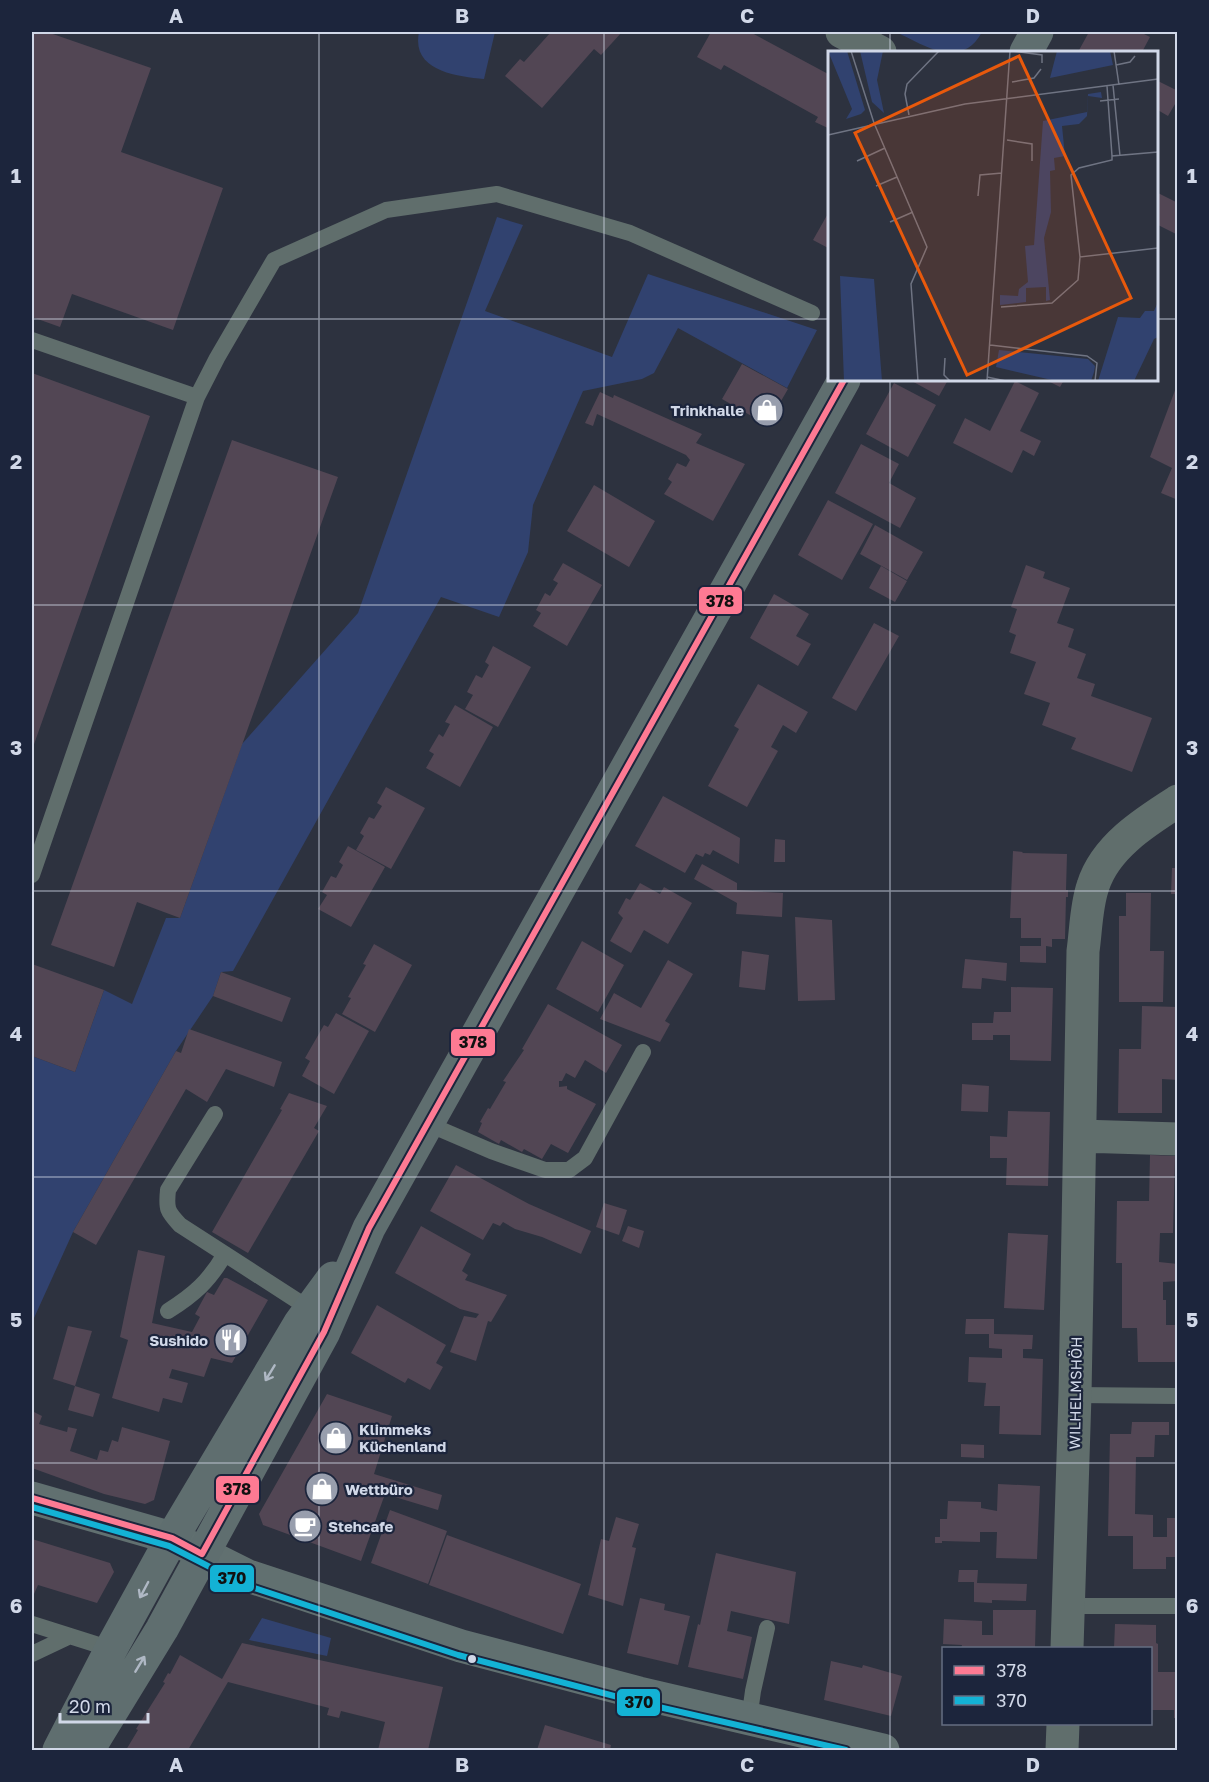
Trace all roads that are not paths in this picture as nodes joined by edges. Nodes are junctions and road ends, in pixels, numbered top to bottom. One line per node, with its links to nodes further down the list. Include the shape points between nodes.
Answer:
1 (842, 32): 3 (street)
2 (1037, 32): 4 (main road)
3 (878, 51)
4 (1027, 51)
5 (812, 313): 8 (lane, via 630,233 497,194 386,210 274,260)
6 (32, 340): 8 (lane)
7 (843, 381): 13 (main road)
8 (197, 397): 10 (lane)
9 (1178, 801): 14 (street, WILHELMSHÖH, via 1133,833 1103,862 1092,887 1083,951)
10 (32, 875)
11 (644, 1052): 13 (lane, via 585,1158 569,1170 545,1170)
12 (215, 1113): 17 (lane, via 168,1190 166,1203 168,1212 180,1225)
13 (428, 1124): 16 (main road)
14 (1080, 1136): 15 (street); 20 (street, WILHELMSHÖH)
15 (1178, 1139)
16 (369, 1228): 18 (main road); 24 (main road, via 324,1332)
17 (225, 1254): 18 (lane); 19 (lane, via 192,1296)
18 (310, 1309): 23 (main road, one-way to 23)
19 (168, 1311)
20 (1075, 1395): 21 (lane); 25 (street, WILHELMSHÖH)
21 (1178, 1396)
22 (32, 1498): 23 (main road)
23 (172, 1538): 24 (main road); 31 (main road, one-way to 31)
24 (202, 1554): 33 (main road, via 248,1576 461,1646); 37 (main road, one-way to 24, via 162,1629)
25 (1070, 1606): 26 (lane); 30 (street, WILHELMSHÖH)
26 (1178, 1606)
27 (32, 1624): 29 (lane)
28 (767, 1628): 33 (lane)
29 (70, 1636): 31 (lane); 32 (lane)
30 (1067, 1647)
31 (111, 1648): 36 (main road)
32 (32, 1654)
33 (750, 1720): 35 (main road)
34 (1063, 1725): 39 (street)
35 (827, 1745): 38 (main road)
36 (59, 1750)
37 (88, 1750)
38 (883, 1750)
39 (1062, 1750)

